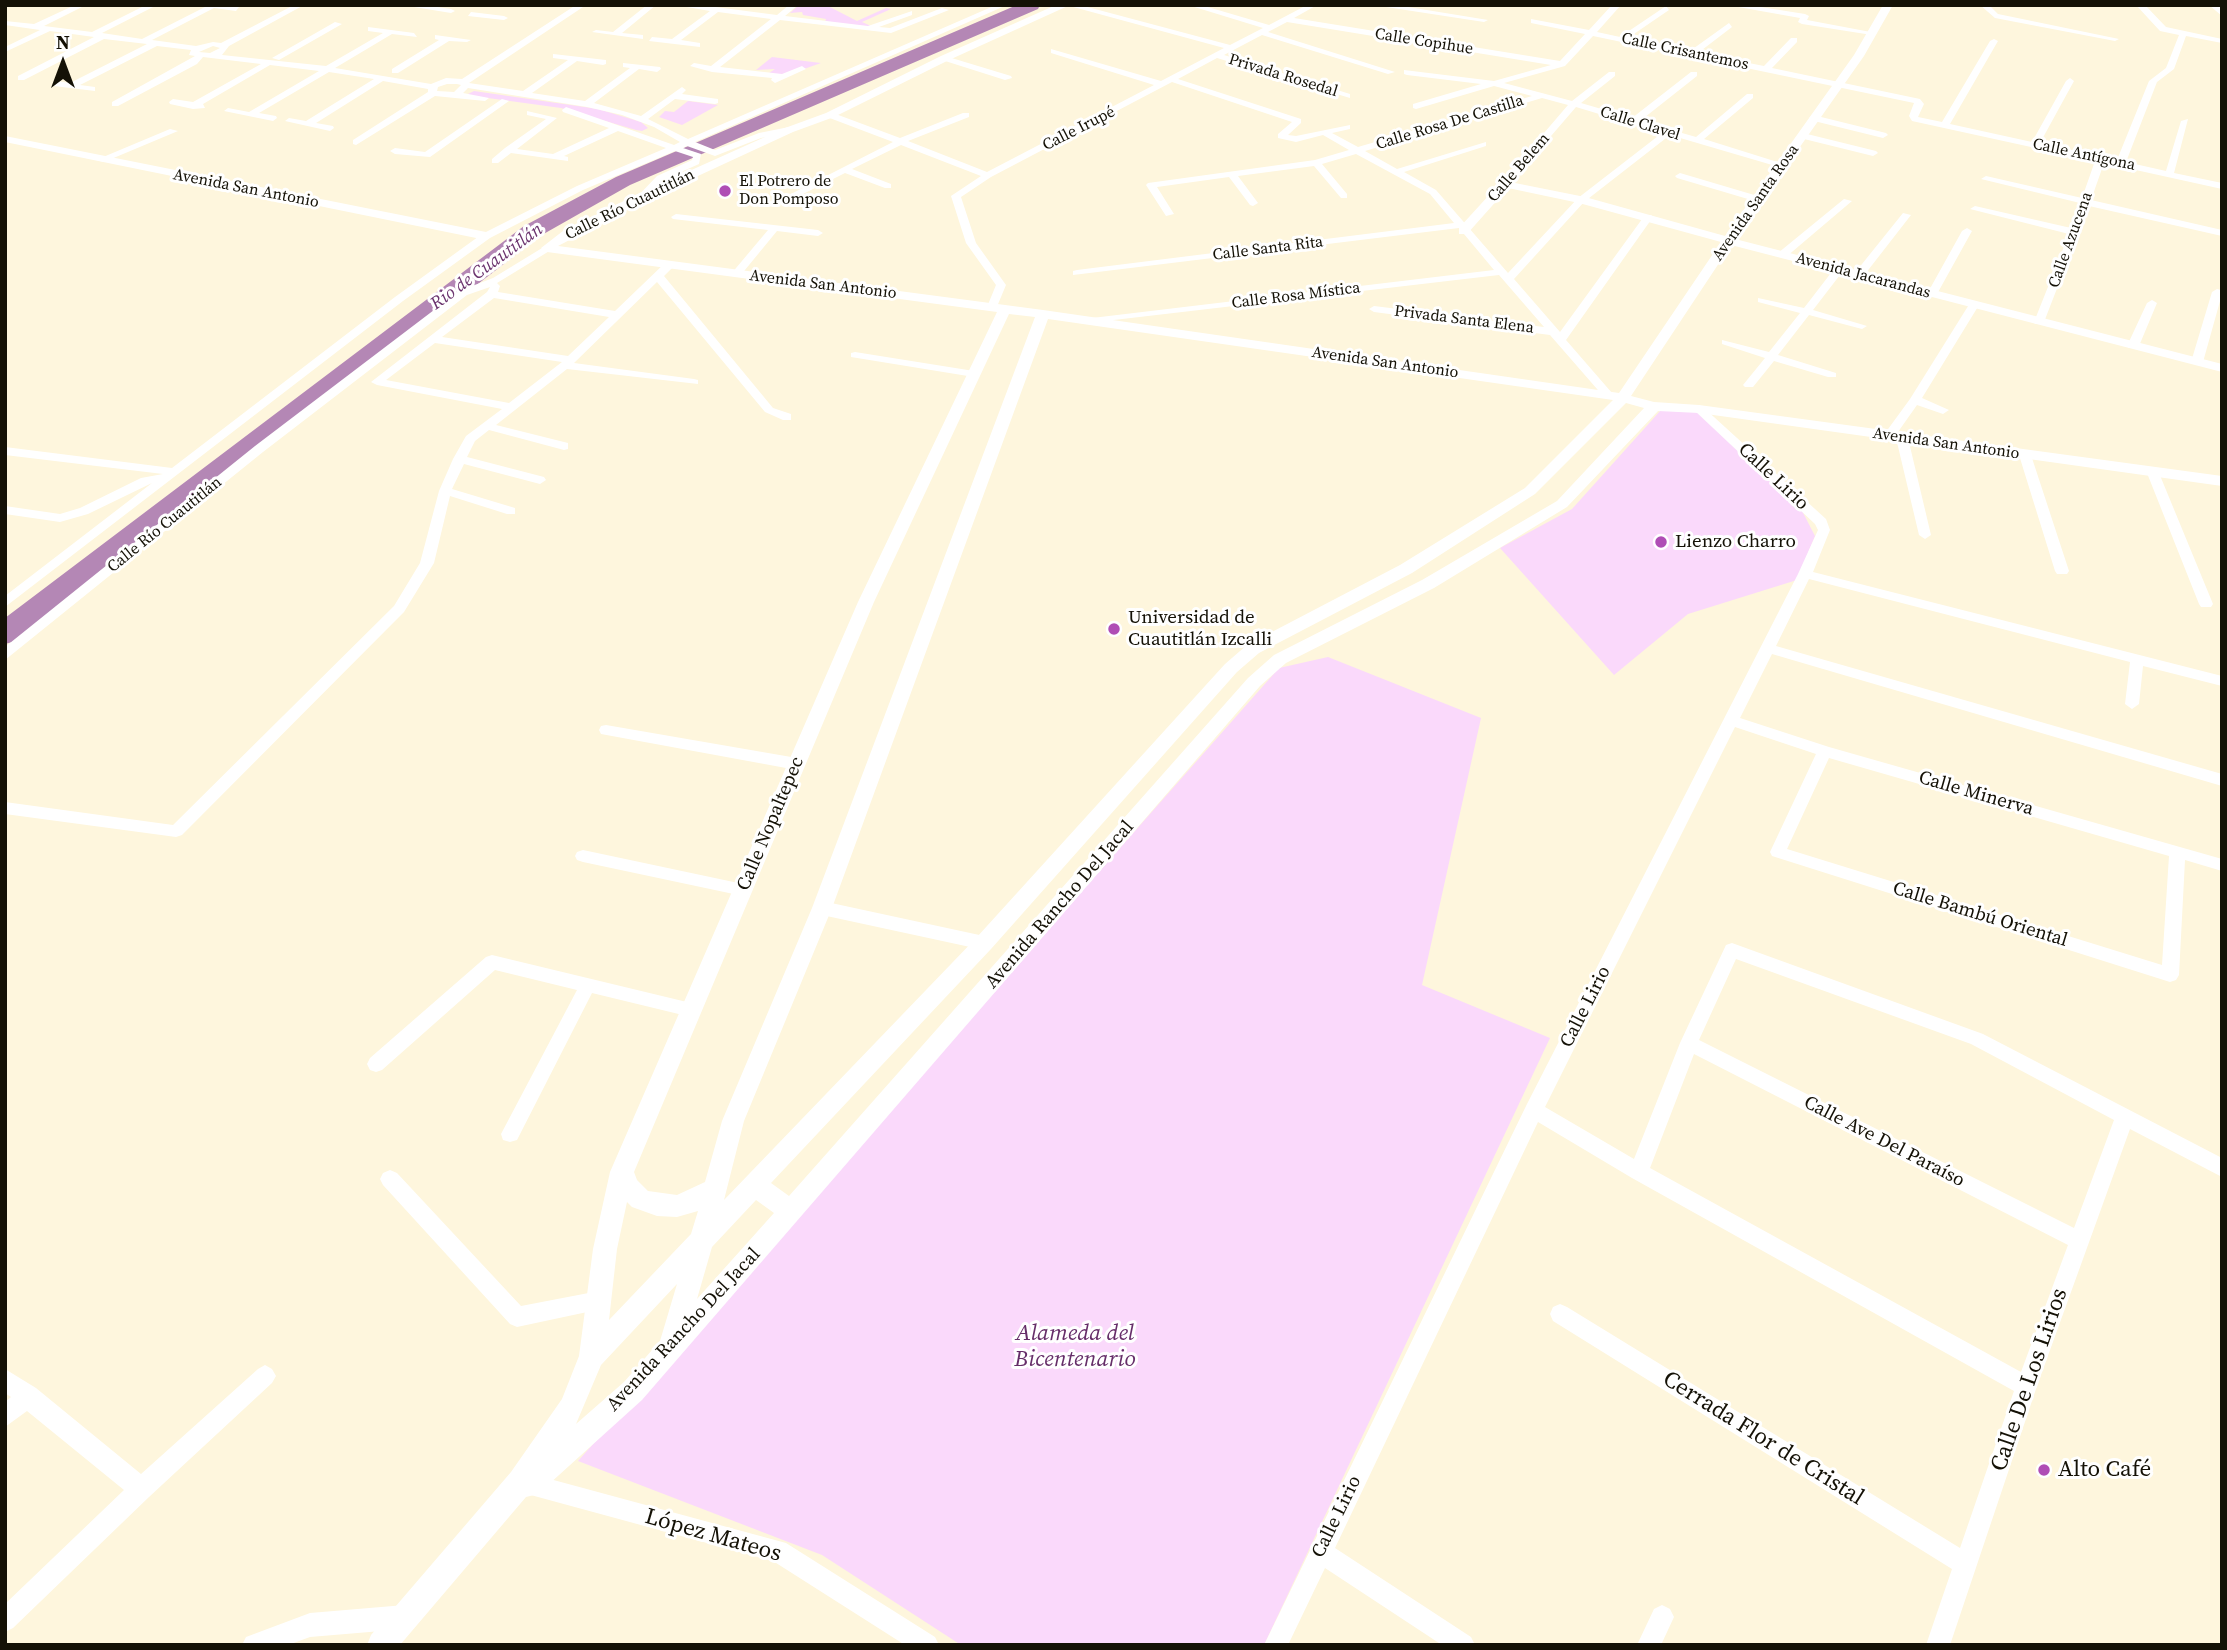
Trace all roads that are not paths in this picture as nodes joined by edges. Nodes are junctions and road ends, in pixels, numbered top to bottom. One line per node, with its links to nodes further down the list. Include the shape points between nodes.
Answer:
1 (82, 5): 47 (street)
2 (153, 5): 57 (street)
3 (206, 5): 23 (street)
4 (286, 5): 77 (street)
5 (300, 5): 79 (street)
6 (502, 5): 36 (street)
7 (568, 5): 61 (street)
8 (582, 5): 64 (street)
9 (652, 5): 58 (street)
10 (680, 5): 26 (street)
11 (794, 5): 38 (street)
12 (1003, 5): 166 (street)
13 (1068, 5): 80 (street); 89 (street, Calle Río Cuautitlán)
14 (1192, 5): 48 (street)
15 (1313, 5): 39 (street, Calle Irupé)
16 (1377, 5): 40 (street)
17 (1617, 5): 55 (street, Calle Rosa De Castilla)
18 (1731, 5): 56 (street, via 1808,13 1802,22)
19 (1888, 5): 56 (street, Avenida Santa Rosa)
20 (1984, 5): 69 (street, via 1991,15)
21 (2140, 5): 59 (street, via 2163,29)
22 (2213, 5): 35 (street)
23 (213, 6): 28 (street); 72 (street)
24 (412, 6): 25 (street)
25 (434, 7): 32 (street)
26 (705, 7): 30 (street)
27 (1666, 8): 67 (street)
28 (236, 9)
29 (906, 9): 42 (street); 51 (street)
30 (716, 10): 38 (street); 75 (street)
31 (946, 10): 42 (street)
32 (451, 11)
33 (1540, 11): 55 (street, Calle Crisantemos, via 1531,24)
34 (471, 14): 36 (street)
35 (2222, 14)
36 (486, 16): 37 (street)
37 (504, 18)
38 (777, 18): 51 (street); 97 (street)
39 (1286, 19): 48 (street, Calle Irupé); 93 (street, Calle Copihue)
40 (1484, 20)
41 (321, 22): 44 (street)
42 (916, 22): 51 (street, via 891,31)
43 (5, 23): 47 (street)
44 (338, 24): 46 (street); 87 (street)
45 (1729, 25): 84 (street)
46 (351, 26)
47 (36, 27): 49 (street)
48 (1269, 27): 54 (street, Calle Irupé)
49 (49, 29): 57 (street); 81 (street)
50 (371, 29): 52 (street)
51 (866, 29)
52 (390, 32): 60 (street); 91 (street)
53 (596, 32): 58 (street)
54 (1260, 32): 80 (street, Calle Irupé); 103 (street)
55 (1592, 32): 67 (street, Calle Crisantemos); 93 (street, Calle Rosa De Castilla)
56 (1872, 33): 117 (street, Avenida Santa Rosa)
57 (92, 34): 62 (street)
58 (615, 34): 65 (street)
59 (2183, 34): 74 (street); 178 (street, via 2170,69 2153,81)
60 (414, 35)
61 (523, 35): 64 (street); 112 (street)
62 (103, 36): 72 (street); 110 (street)
63 (432, 36): 66 (street)
64 (534, 37): 116 (street)
65 (640, 37)
66 (447, 38): 70 (street); 102 (street)
67 (1623, 38): 84 (street, Calle Crisantemos)
68 (652, 39): 75 (street)
69 (2115, 39)
70 (467, 40)
71 (1794, 40): 101 (street)
72 (144, 41): 76 (street)
73 (1994, 41): 150 (street)
74 (2222, 41)
75 (674, 42): 78 (street)
76 (156, 43): 83 (street); 121 (street)
77 (213, 44): 79 (street); 83 (street)
78 (697, 45)
79 (225, 48): 83 (street); 87 (street)
80 (1232, 48): 86 (street, Calle Irupé)
81 (5, 50)
82 (1054, 51): 115 (street)
83 (202, 53): 92 (street); 132 (street)
84 (1691, 54): 101 (street, Calle Crisantemos)
85 (556, 56): 88 (street)
86 (1219, 56): 115 (street, Calle Irupé); 126 (street, Privada Rosedal)
87 (276, 58): 91 (street)
88 (576, 58): 90 (street); 125 (street)
89 (945, 58): 111 (street); 141 (street, Calle Río Cuautitlán)
90 (603, 62)
91 (339, 63): 98 (street); 102 (street)
92 (267, 64): 98 (street); 135 (street)
93 (1562, 64): 120 (street, Calle Rosa De Castilla)
94 (624, 65): 96 (street)
95 (694, 66): 97 (street)
96 (637, 67): 99 (street); 133 (street)
97 (712, 68): 109 (street)
98 (328, 69): 108 (street); 140 (street)
99 (657, 69)
100 (802, 69): 109 (street)
101 (1766, 69): 117 (street, Calle Crisantemos)
102 (396, 71): 112 (street)
103 (1391, 72)
104 (1408, 72): 120 (street, Calle Clavel)
105 (1612, 74): 134 (street, Calle Belem)
106 (1694, 74): 148 (street)
107 (8, 76): 110 (street)
108 (384, 77): 123 (street); 149 (street)
109 (783, 77): 119 (street)
110 (21, 78): 114 (street)
111 (1008, 78)
112 (449, 81): 116 (street); 123 (street)
113 (2070, 81): 168 (street)
114 (41, 82)
115 (1168, 82): 157 (street, via 1298,121 1282,136 1296,139); 185 (street, Calle Irupé)
116 (465, 83): 124 (street); 125 (street)
117 (1837, 83): 144 (street, Avenida Santa Rosa); 150 (street, Calle Antígona, via 1917,101 1920,104 1913,118)
118 (57, 84): 121 (street)
119 (766, 84)
120 (1497, 85): 127 (street, Calle Clavel); 136 (street, Calle Rosa De Castilla)
121 (71, 86): 122 (street)
122 (92, 89)
123 (433, 90): 124 (street); 164 (street)
124 (456, 94): 129 (street)
125 (523, 95): 133 (street)
126 (1347, 96)
127 (1541, 96): 134 (street, Calle Clavel); 171 (street, Calle Rosa De Castilla)
128 (1750, 96): 163 (street)
129 (505, 100): 151 (street, via 569,110); 170 (street, via 427,155)
130 (715, 101): 145 (street, via 678,93)
131 (173, 102): 135 (street)
132 (115, 104)
133 (587, 104): 145 (street)
134 (1574, 104): 148 (street, Calle Clavel); 188 (street, Calle Belem)
135 (193, 106): 137 (street)
136 (1416, 106)
137 (205, 107)
138 (228, 111): 140 (street)
139 (530, 113): 169 (street, via 553,118)
140 (251, 114): 143 (street)
141 (830, 115): 154 (street, Calle Río Cuautitlán); 165 (street)
142 (965, 115): 165 (street)
143 (273, 118)
144 (1813, 118): 159 (street); 160 (street, Avenida Santa Rosa)
145 (642, 119): 156 (street)
146 (289, 121): 149 (street)
147 (2185, 121): 183 (street)
148 (1633, 122): 158 (street, Calle Clavel)
149 (308, 124): 153 (street)
150 (1945, 125): 168 (street, Calle Antígona)
151 (619, 127): 161 (street); 173 (street)
152 (1347, 127): 157 (street)
153 (330, 128)
154 (789, 130): 166 (street, via 721,151); 193 (street, Calle Río Cuautitlán)
155 (173, 131): 175 (street)
156 (667, 131): 161 (street); 166 (street)
157 (1325, 133): 171 (street)
158 (1667, 133): 163 (street, Calle Clavel); 195 (street)
159 (1883, 135)
160 (1803, 136): 172 (street); 180 (street, Avenida Santa Rosa)
161 (650, 138): 166 (street)
162 (5, 139): 175 (street, Avenida San Antonio)
163 (1697, 141): 180 (street, Calle Clavel)
164 (356, 142)
165 (901, 142): 181 (street); 185 (street)
166 (681, 143): 193 (street, via 698,156 696,162 660,178); 210 (street)
167 (1483, 144): 182 (street)
168 (2035, 144): 174 (street, Calle Antígona)
169 (508, 150): 173 (street); 177 (street)
170 (395, 151)
171 (1359, 151): 179 (street, Calle Rosa De Castilla); 182 (street)
172 (1873, 153)
173 (555, 158): 176 (street)
174 (2101, 158): 178 (street, Calle Antígona); 197 (street, Calle Azucena)
175 (101, 160): 210 (street, Avenida San Antonio)
176 (571, 160)
177 (495, 161)
178 (2121, 162): 183 (street, Calle Antígona)
179 (1316, 163): 184 (street, Calle Rosa De Castilla); 192 (street)
180 (1782, 166): 194 (street, Avenida Santa Rosa)
181 (845, 170): 189 (street); 191 (street)
182 (1396, 172): 205 (street, via 1433,192)
183 (2169, 174): 190 (street, Calle Antígona)
184 (1232, 175): 198 (street); 200 (street, Calle Rosa De Castilla, via 1151,186)
185 (988, 176): 228 (street, Calle Irupé, via 956,195 971,243 1001,285)
186 (1680, 176): 194 (street)
187 (1986, 179): 197 (street)
188 (1505, 184): 195 (street, Avenida Jacarandas); 205 (street, Calle Belem)
189 (888, 186)
190 (2222, 186)
191 (792, 196)
192 (1344, 196)
193 (642, 197): 212 (street, Calle Río Cuautitlán)
194 (1758, 199): 211 (street, Avenida Santa Rosa)
195 (1581, 200): 203 (street, Avenida Jacarandas); 219 (street)
196 (1847, 201): 213 (street)
197 (2085, 202): 207 (street, Calle Azucena); 209 (street, via 2188,230)
198 (1253, 203)
199 (1975, 209): 207 (street)
200 (1169, 214)
201 (1906, 215): 220 (street)
202 (676, 217): 204 (street)
203 (1648, 217): 211 (street, Avenida Jacarandas); 236 (street)
204 (775, 228): 208 (street); 217 (street)
205 (1461, 228): 216 (street, Calle Santa Rita); 219 (street)
206 (1967, 232): 224 (street)
207 (2075, 232): 234 (street, Calle Azucena)
208 (818, 233)
209 (2222, 233)
210 (486, 236): 263 (street)
211 (1730, 239): 213 (street, Avenida Jacarandas); 249 (street, Avenida Santa Rosa)
212 (547, 248): 214 (street, Avenida San Antonio); 221 (street, Calle Río Cuautitlán)
213 (1782, 255): 215 (street, Avenida Jacarandas)
214 (669, 265): 217 (street, Avenida San Antonio); 218 (street)
215 (1838, 271): 220 (street, Avenida Jacarandas); 230 (street)
216 (1077, 273)
217 (736, 274): 228 (street, Avenida San Antonio)
218 (658, 275): 232 (street); 255 (street, via 769,410)
219 (1504, 276): 233 (street, Calle Rosa Mística); 236 (street)
220 (1858, 276): 224 (street, Avenida Jacarandas)
221 (497, 280): 223 (street); 277 (street, Calle Río Cuautitlán, via 463,293 270,441)
222 (2217, 292): 243 (street)
223 (492, 294): 232 (street); 237 (street)
224 (1933, 294): 227 (street, Avenida Jacarandas)
225 (1762, 300): 230 (street)
226 (2152, 303): 239 (street)
227 (1975, 305): 234 (street, Avenida Jacarandas); 250 (street)
228 (998, 308): 231 (street, Avenida San Antonio); 245 (street, Calle Nopaltepec)
229 (1374, 309): 236 (street, Privada Santa Elena)
230 (1806, 312): 235 (street); 241 (street)
231 (1043, 314): 233 (street, Avenida San Antonio); 291 (street)
232 (617, 315): 242 (street)
233 (1092, 321): 249 (street, Avenida San Antonio)
234 (2039, 322): 239 (street, Avenida Jacarandas)
235 (1862, 326)
236 (1558, 335): 249 (street)
237 (432, 339): 242 (street); 251 (street, via 377,382)
238 (1726, 342): 241 (street)
239 (2133, 345): 243 (street, Avenida Jacarandas)
240 (855, 355): 245 (street)
241 (1772, 356): 246 (street); 248 (street)
242 (568, 362): 247 (street); 251 (street)
243 (2197, 362): 244 (street, Avenida Jacarandas)
244 (2222, 368)
245 (974, 374): 284 (street, Calle Nopaltepec, via 866,602)
246 (1832, 375)
247 (694, 382)
248 (1749, 385)
249 (1615, 397): 252 (street, Avenida San Antonio); 270 (street, Avenida Rancho Del Jacal, via 1530,491)
250 (1915, 400): 254 (street); 257 (street)
251 (511, 407): 256 (street)
252 (1654, 407): 253 (street, Avenida San Antonio); 273 (street, Avenida Rancho Del Jacal, via 1562,504)
253 (1699, 409): 257 (street, Avenida San Antonio); 272 (street, Calle Lirio, via 1824,526)
254 (1943, 410)
255 (788, 417)
256 (486, 426): 258 (street); 261 (street, via 470,439)
257 (1896, 437): 260 (street, Avenida San Antonio); 269 (street)
258 (564, 446)
259 (5, 451): 263 (street)
260 (2025, 455): 262 (street, Avenida San Antonio); 271 (street)
261 (460, 459): 264 (street); 266 (street)
262 (2153, 472): 265 (street, Avenida San Antonio); 275 (street)
263 (175, 474): 267 (street, via 145,481 85,511 60,518); 274 (street)
264 (540, 480)
265 (2222, 481)
266 (445, 491): 268 (street); 286 (street, via 427,563 399,609 176,831)
267 (5, 510)
268 (511, 511)
269 (1925, 535)
270 (1406, 569): 273 (street); 292 (street, Avenida Rancho Del Jacal, via 1253,649 1231,668)
271 (2062, 571)
272 (1805, 574): 276 (street, Calle Lirio); 278 (street)
273 (1428, 584): 306 (street, Avenida Rancho Del Jacal, via 1280,659 1254,682)
274 (5, 603)
275 (2206, 604)
276 (1767, 648): 281 (street, Calle Lirio); 285 (street)
277 (5, 655)
278 (2137, 660): 279 (street); 280 (street)
279 (2222, 681)
280 (2132, 704)
281 (1730, 720): 283 (street, Calle Minerva); 297 (street, Calle Lirio)
282 (606, 730): 284 (street)
283 (1825, 751): 287 (street, Calle Minerva); 287 (street, Calle Bambú Oriental, via 1778,852 2171,975)
284 (797, 764): 290 (street, Calle Nopaltepec)
285 (2222, 780)
286 (5, 807)
287 (2177, 851): 289 (street, Calle Minerva)
288 (583, 856): 290 (street)
289 (2222, 865)
290 (743, 890): 294 (street, Calle Nopaltepec)
291 (822, 908): 292 (street); 305 (street, via 733,1121)
292 (984, 943): 304 (street, Avenida Rancho Del Jacal)
293 (588, 985): 294 (street); 296 (street, via 492,962); 299 (street)
294 (691, 1010): 301 (street, Calle Nopaltepec)
295 (1689, 1043): 298 (street, via 1732,950 1977,1039); 302 (street); 307 (street, Calle Ave Del Paraíso)
296 (376, 1064)
297 (1534, 1110): 302 (street); 320 (street, Calle Lirio)
298 (2125, 1116): 300 (street); 307 (street, Calle De Los Lirios)
299 (510, 1134)
300 (2222, 1168)
301 (622, 1172): 305 (street, via 640,1199 657,1205 677,1206); 309 (street, Calle Nopaltepec)
302 (1639, 1172): 315 (street)
303 (390, 1179): 309 (street, via 517,1317)
304 (756, 1186): 306 (street); 308 (street, Avenida Rancho Del Jacal)
305 (715, 1189): 308 (street)
306 (792, 1212): 311 (street, Avenida Rancho Del Jacal)
307 (2079, 1240): 315 (street, Calle De Los Lirios)
308 (701, 1243): 311 (street); 312 (street, Avenida Rancho Del Jacal)
309 (599, 1301): 312 (street, Calle Nopaltepec)
310 (1560, 1314): 321 (street, Cerrada Flor de Cristal)
311 (669, 1351): 319 (street, Avenida Rancho Del Jacal, via 633,1391)
312 (592, 1356): 319 (street, Avenida Rancho Del Jacal, via 571,1408)
313 (265, 1376): 318 (street)
314 (5, 1379): 316 (street)
315 (2026, 1386): 321 (street, Calle De Los Lirios)
316 (28, 1396): 317 (street); 318 (street)
317 (5, 1416)
318 (141, 1489): 324 (street)
319 (518, 1490): 322 (street); 327 (street, López Mateos, via 778,1551)
320 (1321, 1552): 328 (street, Calle Lirio); 329 (street)
321 (1965, 1564): 331 (street, Calle De Los Lirios)
322 (407, 1617): 325 (street, via 310,1625); 326 (street)
323 (1662, 1617): 330 (street)
324 (5, 1620)
325 (254, 1645)
326 (381, 1645)
327 (927, 1645)
328 (1276, 1645)
329 (1463, 1645)
330 (1649, 1645)
331 (1938, 1645)

